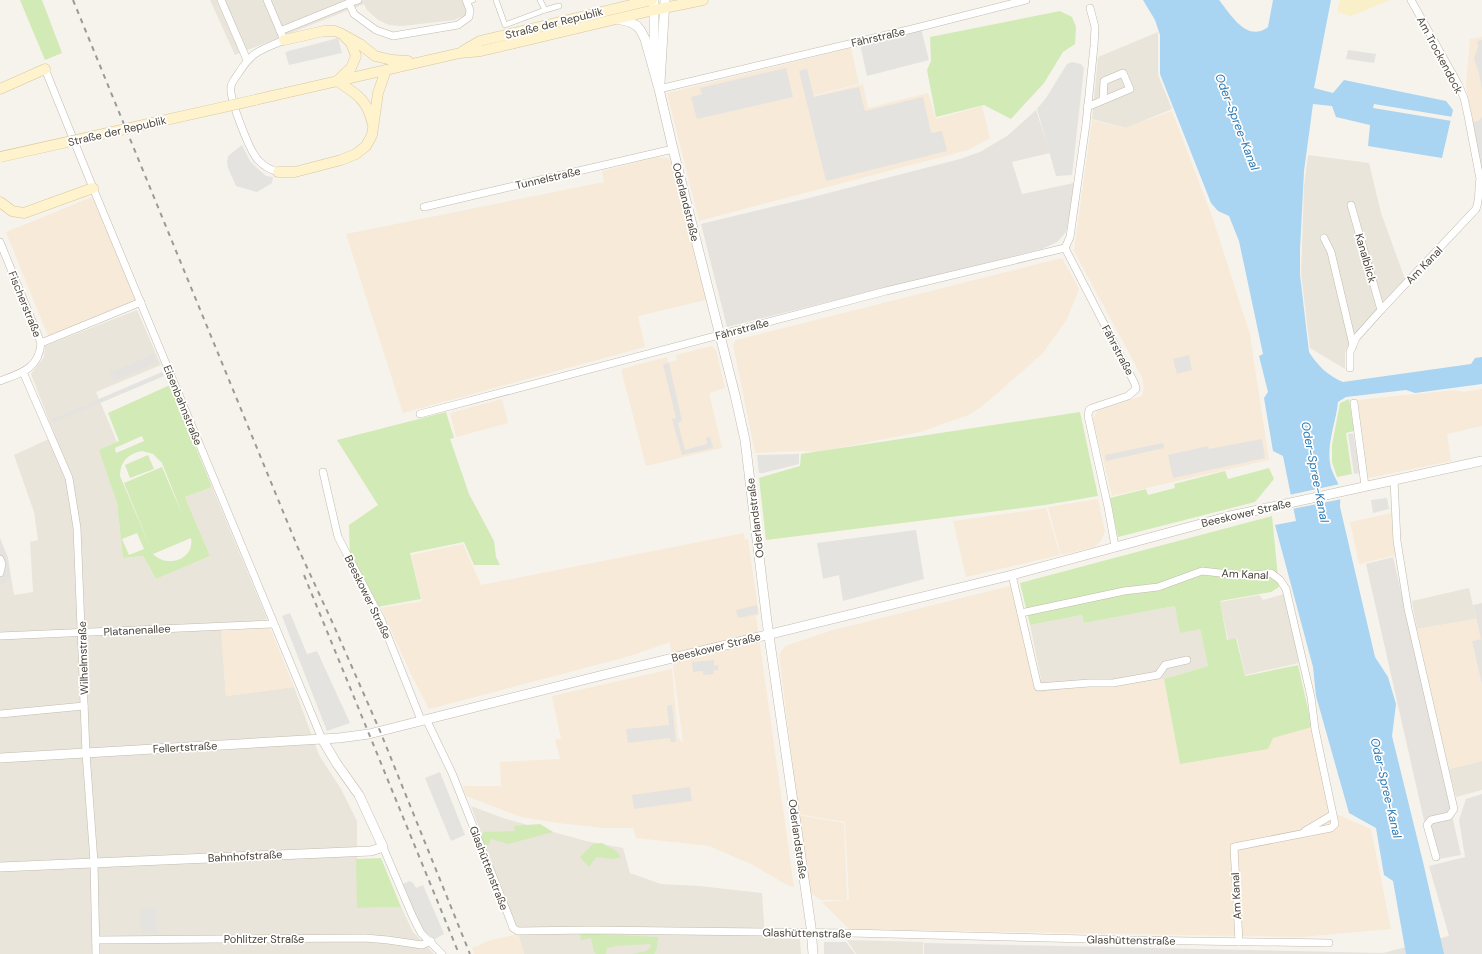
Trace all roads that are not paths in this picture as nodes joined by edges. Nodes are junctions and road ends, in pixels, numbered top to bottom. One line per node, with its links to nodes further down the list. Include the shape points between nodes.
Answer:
1 (221, 0): 19 (street)
2 (267, 0): 17 (street)
3 (358, 0): 10 (street)
4 (496, 0): 14 (street, via 506,26)
5 (540, 0): 14 (street)
6 (703, 0): 11 (main road, Straße der Republik)
7 (1026, 0): 26 (street, Fährstraße)
8 (1411, 0): 33 (street, Am Trockendock, via 1462,94)
9 (469, 1): 10 (street, via 469,17 458,25 393,36 376,30 354,14)
10 (350, 4): 17 (street)
11 (658, 4): 15 (main road, Straße der Republik); 18 (main road, Straße der Republik, via 480,42); 23 (street, Oderlandstraße); 26 (street, Oderlandstraße)
12 (559, 6): 14 (street)
13 (1090, 8): 28 (street, via 1095,27)
14 (545, 10)
15 (617, 19): 18 (main road, Straße der Republik, via 481,51); 23 (street, Oderlandstraße, via 630,22 641,31)
16 (342, 34): 17 (main road, via 324,31); 20 (main road, via 375,56); 24 (main road, via 351,43 356,56 351,68)
17 (282, 35): 19 (street)
18 (460, 53): 20 (main road, Straße der Republik)
19 (247, 60): 32 (street, via 231,87 232,99 252,153 265,166)
20 (418, 62): 22 (main road, Straße der Republik)
21 (45, 69): 25 (main road); 34 (street, Eisenbahnstraße)
22 (386, 70): 24 (main road, Straße der Republik); 29 (main road, via 378,93)
23 (654, 71): 26 (street, Oderlandstraße)
24 (337, 81): 29 (main road, via 363,101 369,110); 31 (main road, Straße der Republik, bridge)
25 (0, 89)
26 (659, 89): 30 (street, Oderlandstraße)
27 (1103, 100): 28 (street)
28 (1088, 107): 40 (street, via 1070,237)
29 (373, 126): 32 (main road, via 372,135 366,146 356,154 295,172)
30 (673, 149): 37 (street, Tunnelstraße); 43 (street, Oderlandstraße)
31 (0, 157)
32 (278, 172)
33 (1481, 179): 42 (street, Am Kanal, via 1476,210)
34 (93, 188): 35 (main road, via 24,213 12,211); 41 (street, Eisenbahnstraße)
35 (0, 202)
36 (1351, 205): 42 (street, Kanalblick)
37 (424, 207)
38 (1324, 238): 45 (street, Am Kanal, via 1331,252)
39 (0, 242): 44 (street, Fischerstraße)
40 (1065, 248): 43 (street, Fährstraße); 55 (street, Fährstraße, via 1136,384 1133,393 1089,410 1088,416)
41 (141, 302): 44 (street); 60 (street, Eisenbahnstraße)
42 (1381, 310): 45 (street, Am Kanal, via 1356,338)
43 (720, 334): 50 (street, Fährstraße); 62 (street, Oderlandstraße, via 745,440)
44 (41, 343): 47 (street, via 40,353 35,362)
45 (1353, 345): 46 (street, Am Kanal, via 1350,352)
46 (1350, 368)
47 (23, 372): 48 (street); 61 (street, Wilhelmstraße, via 69,478 77,528)
48 (0, 382)
49 (1354, 403): 54 (street)
50 (420, 414)
51 (1482, 461): 53 (street, Beeskower Straße)
52 (323, 472): 67 (street, Beeskower Straße, via 338,537 381,619)
53 (1394, 480): 54 (street, Beeskower Straße); 75 (street, via 1396,541 1408,609 1454,809 1448,816 1431,820 1427,825)
54 (1364, 486): 55 (street, Beeskower Straße, via 1230,516)
55 (1116, 546): 58 (street, Beeskower Straße)
56 (0, 559): 57 (street)
57 (0, 573)
58 (1012, 575): 59 (street); 62 (street, Beeskower Straße)
59 (1020, 613): 64 (street, via 1038,687 1113,683 1158,675 1165,665); 81 (street, Am Kanal, via 1124,591 1158,587 1202,571 1247,576 1270,574 1280,580 1286,589 1311,697 1315,729 1335,824 1331,828 1234,846)
60 (273, 624): 61 (street, Platanenallee); 70 (street, Eisenbahnstraße)
61 (82, 633): 63 (street, Platanenallee); 65 (street, Wilhelmstraße)
62 (769, 634): 67 (street, Beeskower Straße); 78 (street, Oderlandstraße)
63 (0, 636)
64 (1187, 660)
65 (84, 706): 66 (street); 71 (street, Wilhelmstraße)
66 (0, 714)
67 (423, 720): 68 (street, Beeskower Straße); 78 (street, Glashüttenstraße, via 452,772 515,930)
68 (369, 734): 69 (street, Fellertstraße)
69 (339, 738): 70 (street, Fellertstraße); 72 (street)
70 (322, 739): 71 (street, Fellertstraße); 72 (street)
71 (86, 753): 73 (street, Fellertstraße); 76 (street, Wilhelmstraße)
72 (332, 755): 74 (street, via 359,795)
73 (0, 758)
74 (383, 847): 76 (street, Bahnhofstraße, via 364,851); 80 (street, via 421,933)
75 (1436, 857)
76 (94, 862): 77 (street, Bahnhofstraße); 79 (street, Wilhelmstraße)
77 (0, 867)
78 (811, 933): 81 (street, Glashüttenstraße); 85 (street, Oderlandstraße)
79 (96, 940): 80 (street, Pohlitzer Straße, via 365,938 422,946); 83 (street, Wilhelmstraße)
80 (430, 941): 84 (street)
81 (1238, 942): 82 (street, Glashüttenstraße)
82 (1329, 943)
83 (96, 954)
84 (442, 954)
85 (813, 954)

